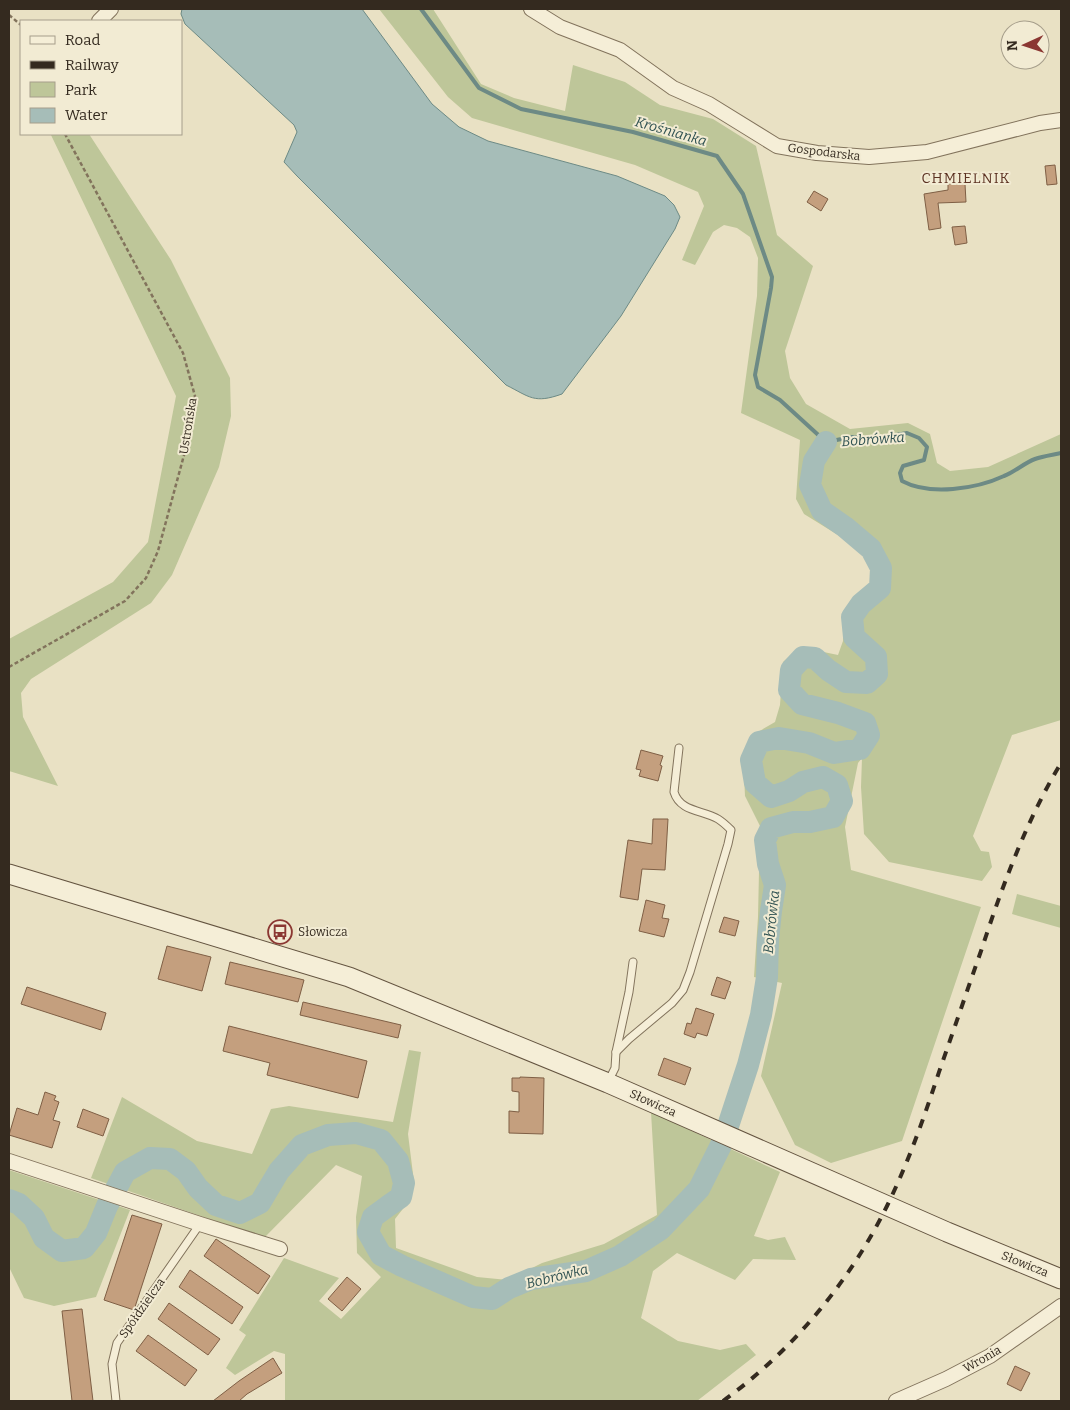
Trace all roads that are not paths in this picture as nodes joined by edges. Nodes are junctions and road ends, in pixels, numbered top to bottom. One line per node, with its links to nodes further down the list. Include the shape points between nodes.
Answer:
1 (111, 9): 3 (street)
2 (531, 9): 4 (street, Gospodarska, via 560,27 620,50 673,88 709,104 777,146 869,157 927,152)
3 (100, 20)
4 (1061, 120)
5 (679, 748): 8 (lane, via 676,799 684,806 718,819 731,830 683,990)
6 (9, 874): 9 (street, Słowicza, via 349,977)
7 (633, 962): 8 (lane)
8 (616, 1052): 9 (lane, via 615,1068)
9 (608, 1083): 13 (street, Słowicza, via 939,1229)
10 (9, 1161): 11 (street)
11 (200, 1224): 12 (street); 15 (lane, Spółdzielcza, via 117,1343 112,1364)
12 (280, 1249)
13 (1061, 1279)
14 (1061, 1306): 16 (street, Wronia, via 990,1356)
15 (116, 1401)
16 (896, 1401)

